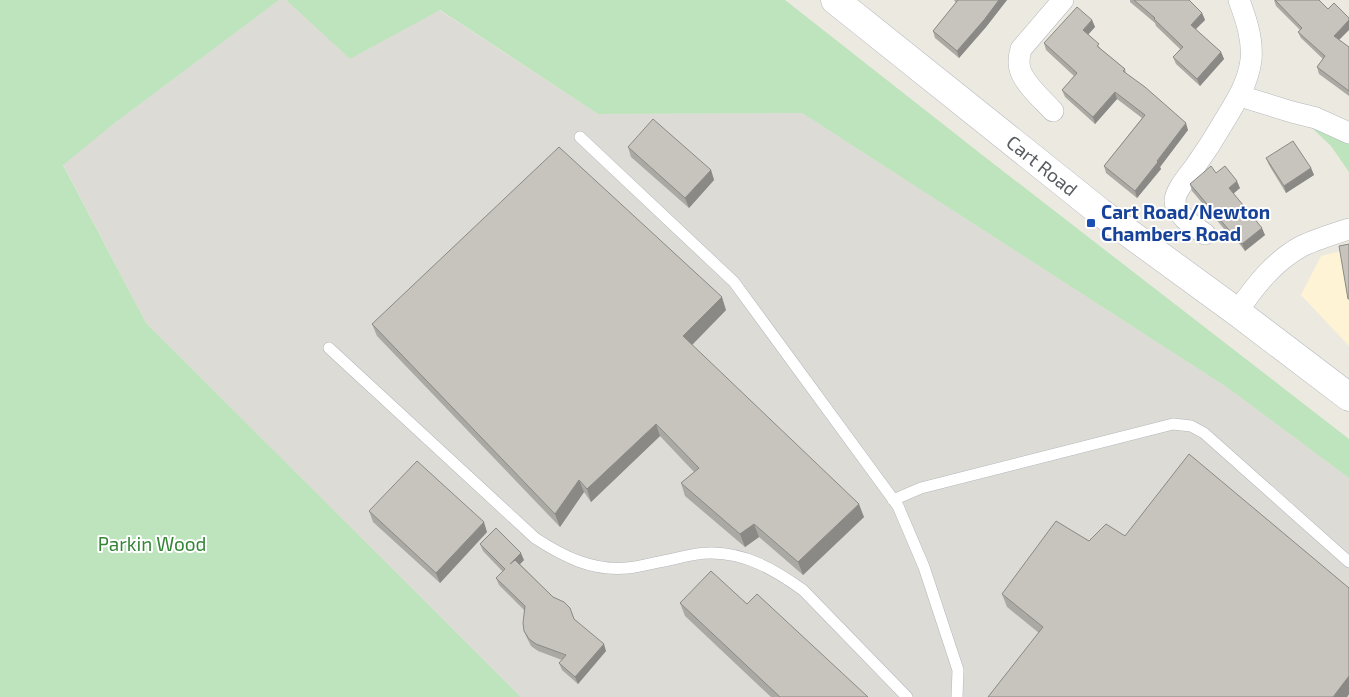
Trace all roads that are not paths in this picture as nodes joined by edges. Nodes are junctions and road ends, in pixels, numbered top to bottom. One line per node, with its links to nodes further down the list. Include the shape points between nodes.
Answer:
1 (834, 0): 10 (street, Cart Road, via 1100,212)
2 (1063, 0): 5 (street, via 1021,49 1019,58 1020,70 1026,80)
3 (1239, 0): 4 (street, via 1251,40 1251,60)
4 (1240, 96): 6 (street, via 1316,118); 9 (street, via 1177,193 1175,202 1179,212)
5 (1053, 111)
6 (1349, 133)
7 (580, 137): 13 (lane, via 734,282)
8 (1349, 230): 10 (street, via 1318,239 1285,257 1255,286)
9 (1206, 234)
10 (1238, 312): 12 (street, Cart Road)
11 (329, 348): 15 (lane, via 535,538 556,552 575,561 612,569 710,552 752,559 803,590)
12 (1349, 397)
13 (893, 500): 14 (lane, via 921,488 1173,424 1191,426 1204,433); 16 (lane, via 924,567 958,670)
14 (1349, 562)
15 (907, 697)
16 (957, 697)

